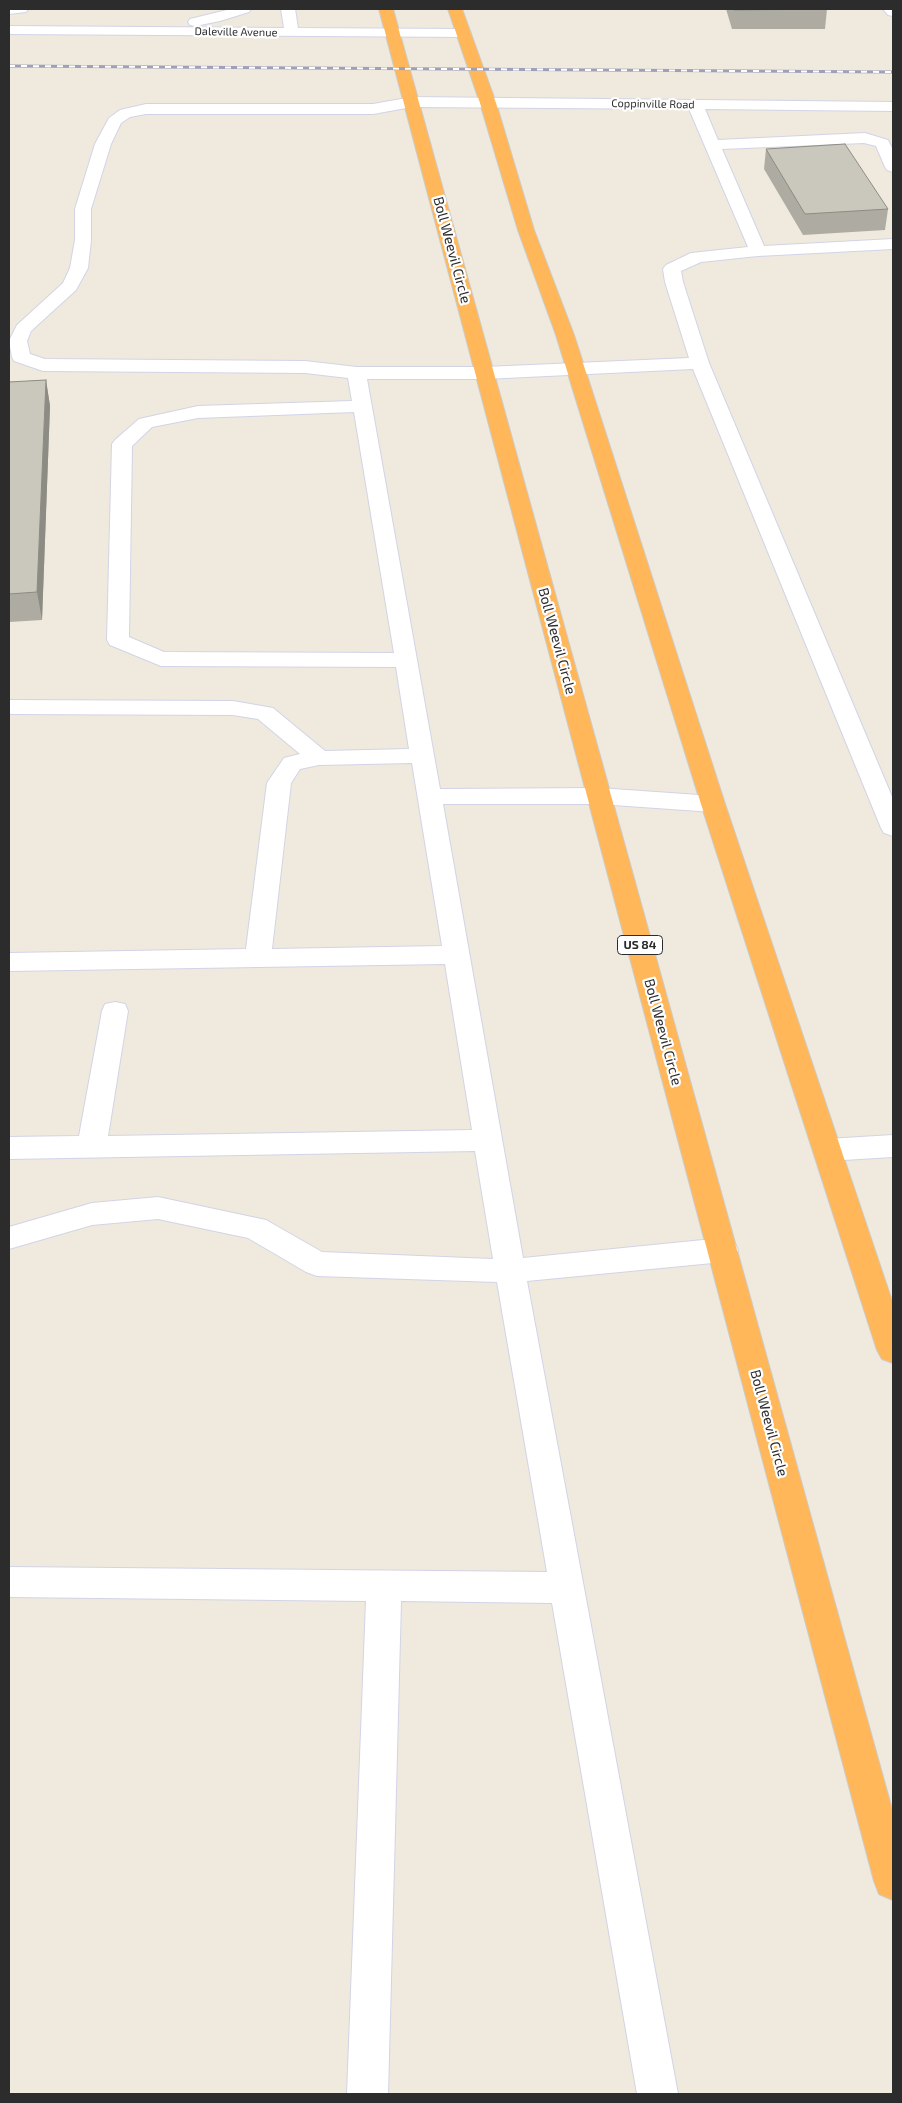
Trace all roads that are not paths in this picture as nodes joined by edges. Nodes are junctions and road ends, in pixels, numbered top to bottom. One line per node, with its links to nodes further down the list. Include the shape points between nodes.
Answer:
1 (21, 9): 6 (street)
2 (244, 9): 12 (street)
3 (288, 9): 13 (street)
4 (455, 9): 14 (highway)
5 (890, 9): 7 (street)
6 (9, 10)
7 (893, 12)
8 (42, 16): 11 (street)
9 (389, 21): 13 (street, Daleville Avenue); 14 (street, Daleville Avenue); 15 (highway, Boll Weevil Circle / US 84)
10 (9, 30): 11 (street, Daleville Avenue)
11 (37, 30): 12 (street, Daleville Avenue)
12 (148, 31): 13 (street, Daleville Avenue)
13 (292, 33)
14 (464, 33): 16 (highway)
15 (412, 102): 16 (street, Coppinville Road); 25 (street, Coppinville Road, via 373,109 146,110 125,113 114,121 103,144 83,209 84,240 70,286 23,329 18,341 21,357 43,365 305,367); 26 (highway, Boll Weevil Circle / US 84)
16 (488, 103): 17 (street, Coppinville Road); 24 (highway, via 526,230)
17 (695, 104): 18 (street, Coppinville Road); 19 (street)
18 (893, 106)
19 (713, 146): 20 (street, via 865,138 882,143); 22 (street)
20 (893, 167)
21 (893, 244): 22 (street)
22 (758, 251): 23 (street, via 696,257 672,269)
23 (700, 363): 24 (street); 35 (street)
24 (575, 368): 26 (street); 34 (highway)
25 (357, 373): 26 (street); 27 (street)
26 (485, 373): 32 (highway, Boll Weevil Circle / US 84)
27 (363, 406): 28 (street); 28 (street, via 198,412 146,423 122,444 118,640 161,659)
28 (405, 660): 30 (street)
29 (9, 707): 31 (street, via 233,708 265,713)
30 (422, 756): 31 (street); 33 (street)
31 (319, 758): 37 (street, via 292,763 279,783)
32 (599, 796): 33 (street); 34 (street); 46 (highway, Boll Weevil Circle / US 84)
33 (429, 797): 36 (street)
34 (713, 804): 44 (highway)
35 (893, 828)
36 (456, 955): 37 (street); 40 (street)
37 (258, 958): 38 (street)
38 (9, 962)
39 (115, 1011): 41 (street)
40 (487, 1140): 41 (street); 47 (street)
41 (92, 1146): 43 (street)
42 (893, 1146): 44 (street)
43 (9, 1148)
44 (827, 1150): 48 (highway)
45 (9, 1238): 47 (street, via 92,1214 158,1208 254,1228 317,1264)
46 (722, 1250): 47 (street); 52 (highway, Boll Weevil Circle / US 84)
47 (510, 1271): 51 (street)
48 (893, 1350)
49 (9, 1582): 50 (street)
50 (384, 1586): 51 (street); 53 (street)
51 (567, 1588): 54 (street)
52 (893, 1881)
53 (367, 2094)
54 (658, 2094)

